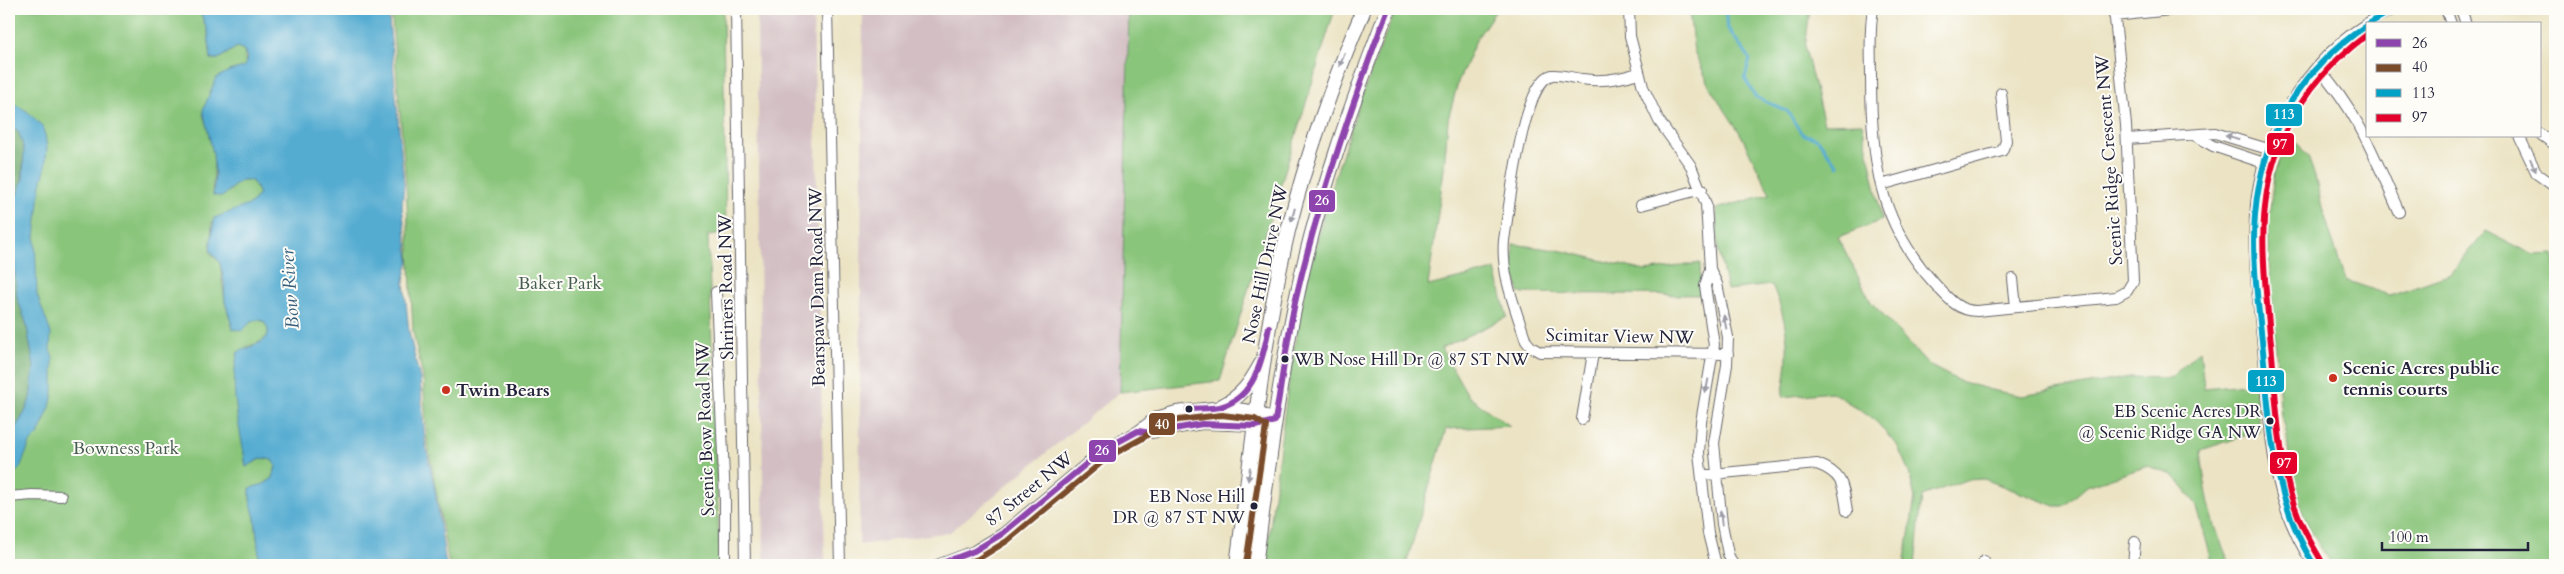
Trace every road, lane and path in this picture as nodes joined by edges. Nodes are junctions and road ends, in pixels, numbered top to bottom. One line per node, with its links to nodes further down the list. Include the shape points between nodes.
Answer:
1 (736, 9): 54 (street, Shriners Road NW)
2 (828, 9): 55 (street, Bearspaw Dam Road NW)
3 (1388, 9): 44 (main road, via 1365,67 1316,218 1300,281)
4 (1629, 9): 17 (street, via 1630,36)
5 (1873, 9): 28 (street, Scenic Ridge Crescent NW, via 1871,135)
6 (2180, 9): 11 (street)
7 (2394, 9): 12 (street)
8 (2446, 9): 13 (street)
9 (2461, 9): 14 (street)
10 (1362, 11): 40 (main road, Nose Hill Drive NW, one-way to 40, via 1332,85 1302,180 1276,289)
11 (2114, 12): 24 (street, Scenic Ridge Crescent NW)
12 (2370, 22)
13 (2450, 22)
14 (2465, 22)
15 (2366, 24): 16 (street)
16 (2317, 67): 21 (street, via 2337,87); 26 (street, via 2293,99)
17 (1638, 72): 30 (street, via 1659,121 1691,166); 37 (street, Scimitar View NW, via 1607,80 1558,75 1545,78 1538,84 1522,130 1504,240 1507,282 1528,344 1540,352)
18 (2000, 93): 28 (street, via 2006,141 2002,151)
19 (2194, 135): 24 (street, via 2166,134); 26 (street, one-way to 19, via 2215,133); 27 (street, via 2213,146)
20 (2542, 135): 25 (street)
21 (2366, 137)
22 (2367, 138): 32 (street)
23 (2520, 138): 29 (street, one-way to 29, via 2537,174)
24 (2127, 139): 36 (street, Scenic Ridge Crescent NW, via 2134,274 2130,287 2116,297)
25 (2555, 145)
26 (2268, 149): 27 (street)
27 (2264, 163): 62 (street, via 2258,189 2254,245 2275,474 2289,520)
28 (1881, 185): 36 (street, Scenic Ridge Crescent NW, via 1898,233 1916,261 1953,303 1972,311)
29 (2555, 187)
30 (1702, 189): 31 (street); 33 (street, via 1708,219)
31 (1641, 205)
32 (2399, 212)
33 (1710, 269): 38 (street, via 1705,286); 39 (street, one-way to 33, via 1722,304)
34 (2013, 279): 36 (street)
35 (716, 292): 53 (street, Scenic Bow Road NW)
36 (2016, 307)
37 (1593, 353): 38 (street, Scimitar View NW); 43 (street)
38 (1713, 354): 39 (street, Scimitar View NW); 48 (street, one-way to 48, via 1700,432)
39 (1728, 354): 47 (street, via 1715,434)
40 (1264, 359): 41 (main road, via 1247,388); 42 (main road, Nose Hill Drive NW)
41 (1222, 406): 42 (street, 87 Street NW); 46 (street, 87 Street NW, via 1176,411 1156,417)
42 (1258, 410): 44 (street, 87 Street NW); 45 (main road, Nose Hill Drive NW)
43 (1582, 419)
44 (1275, 420): 45 (street, 87 Street NW); 58 (main road)
45 (1255, 426): 46 (street, 87 Street NW, via 1202,424 1151,433); 57 (main road, Nose Hill Drive NW, one-way to 57)
46 (1138, 431): 56 (street, 87 Street NW, via 1103,450 1002,534 974,551)
47 (1717, 474): 48 (street); 51 (street, via 1817,464 1828,468 1843,483); 60 (street, one-way to 47, via 1725,542)
48 (1702, 475): 59 (street, via 1708,533)
49 (61, 496): 50 (street, via 32,494)
50 (9, 497)
51 (1847, 511)
52 (2135, 542): 61 (street)
53 (725, 565)
54 (745, 565)
55 (840, 565)
56 (937, 565)
57 (1237, 565)
58 (1255, 565)
59 (1716, 565)
60 (1733, 565)
61 (2132, 565)
62 (2314, 565)

